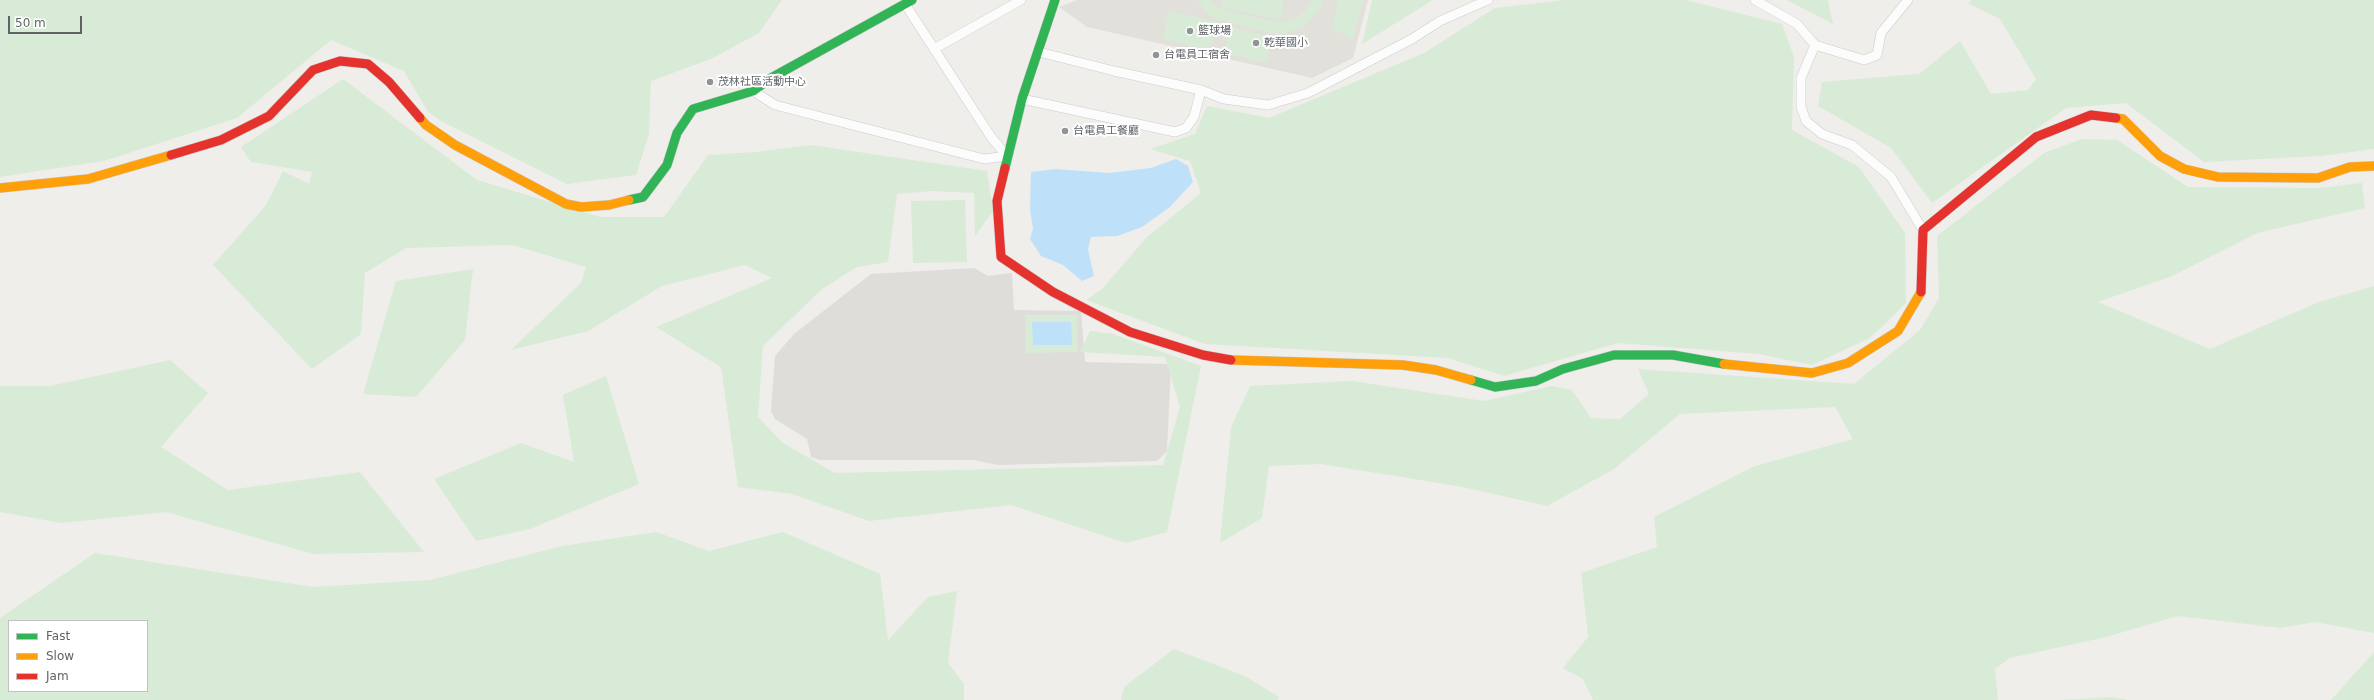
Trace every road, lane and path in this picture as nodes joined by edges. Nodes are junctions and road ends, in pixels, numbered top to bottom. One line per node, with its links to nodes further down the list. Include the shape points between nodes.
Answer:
1 (1021, 0): 8 (street)
2 (1488, 0): 10 (street, via 1440,21 1412,39 1308,93 1268,105 1224,99)
3 (1755, 0): 7 (street, via 1797,24)
4 (1908, 0): 7 (street, via 1881,33 1877,55 1864,60)
5 (1056, 1): 9 (street)
6 (909, 2): 8 (street); 11 (street, via 771,78)
7 (1815, 45): 16 (street, via 1801,78 1801,107 1806,121 1822,134 1852,145 1892,177)
8 (934, 49): 13 (street, via 991,137)
9 (1039, 52): 10 (street); 12 (street)
10 (1201, 90): 12 (street, via 1194,117 1186,128 1175,132)
11 (753, 91): 13 (street, via 775,104 984,159); 15 (street, via 693,109 678,133 667,165 643,197 609,205 581,207 566,204 455,145 426,125 389,82 368,64 340,61 313,70 269,116 221,140 88,179)
12 (1022, 99): 13 (street)
13 (1007, 156): 16 (street, via 997,201 1001,257 1053,292 1130,332 1203,355 1235,360 1403,365 1436,370 1495,387 1536,380 1563,369 1614,355 1673,355 1812,374 1848,363 1898,331 1921,294)
14 (2374, 166): 16 (street, via 2350,167 2318,178 2218,177 2184,169 2160,156 2124,119 2091,115 2036,137)
15 (0, 188)
16 (1923, 230)

